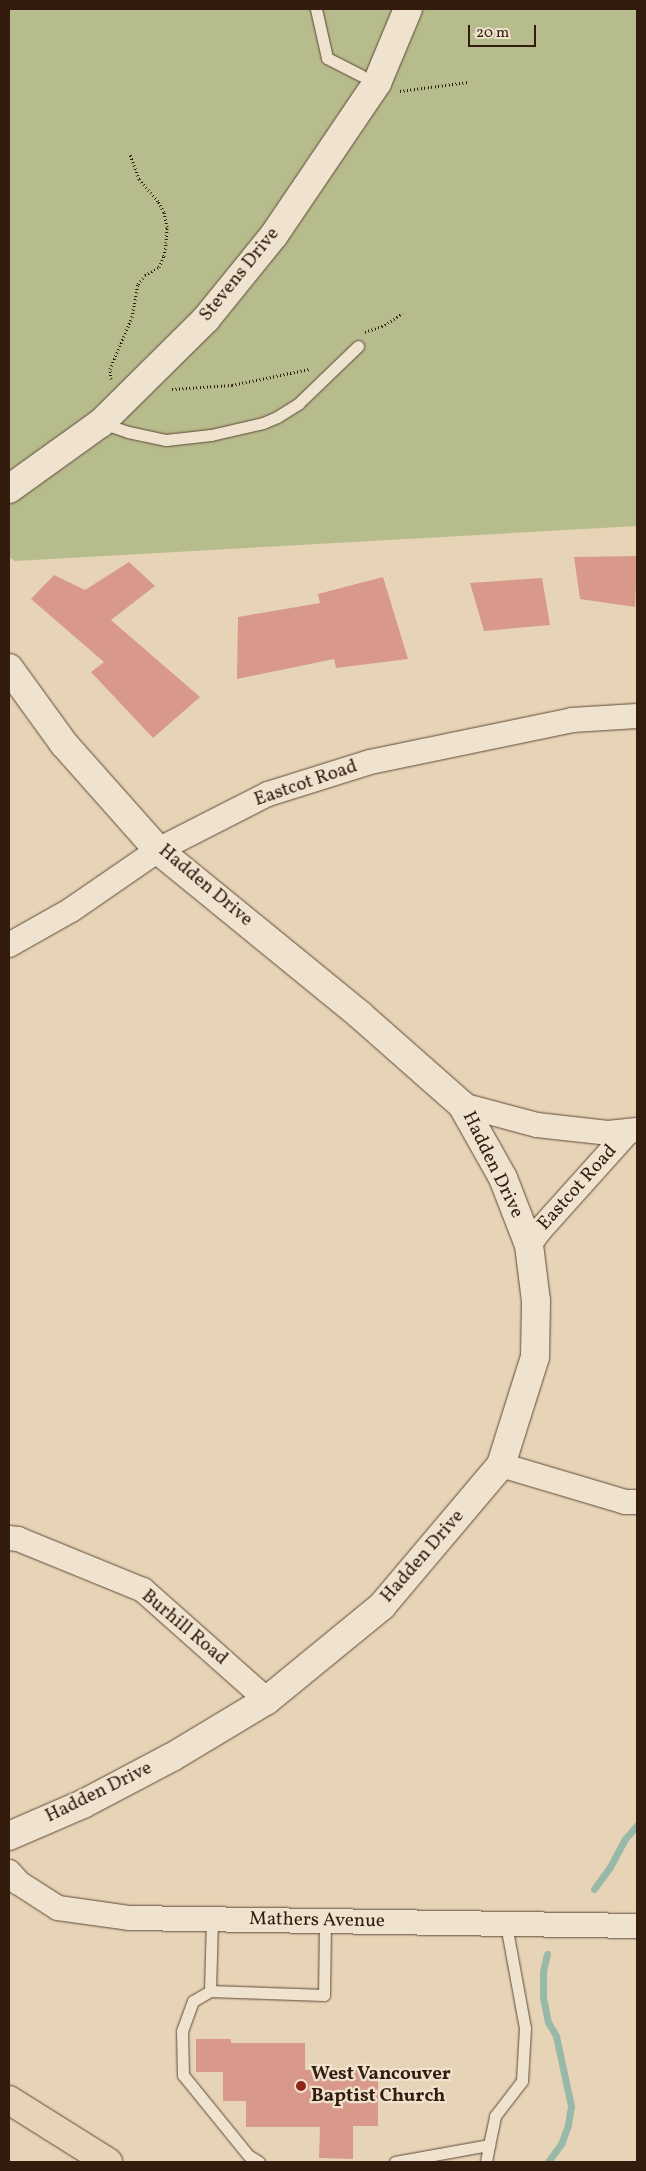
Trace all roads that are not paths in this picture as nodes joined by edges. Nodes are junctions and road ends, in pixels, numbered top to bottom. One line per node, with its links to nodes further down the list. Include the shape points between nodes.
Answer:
1 (316, 9): 3 (lane, via 327,58)
2 (408, 9): 5 (street, Stevens Drive, via 377,83 274,235 206,319)
3 (361, 75)
4 (358, 346): 5 (lane, via 299,403 277,417 243,429 166,440)
5 (101, 423): 6 (street, Stevens Drive)
6 (9, 489)
7 (9, 668): 9 (street, Hadden Drive, via 64,744)
8 (637, 716): 9 (street, Eastcot Road, via 572,720 370,762 268,794)
9 (158, 850): 10 (street, Eastcot Road, via 71,910); 11 (street, Hadden Drive, via 360,1015)
10 (9, 945)
11 (462, 1105): 12 (street, Eastcot Road, via 536,1125 608,1133); 13 (street, Hadden Drive, via 503,1178)
12 (633, 1131): 13 (street, Eastcot Road)
13 (529, 1245): 14 (street, Hadden Drive, via 536,1301 535,1357)
14 (501, 1465): 15 (street, via 625,1502); 17 (street, Hadden Drive, via 382,1606)
15 (637, 1502)
16 (9, 1538): 17 (street, Burhill Road, via 143,1590)
17 (267, 1700): 18 (street, Hadden Drive, via 172,1757 83,1804)
18 (9, 1836)
19 (9, 1872): 20 (street, Mathers Avenue, via 19,1883 58,1908 130,1918)
20 (212, 1919): 21 (street, Mathers Avenue); 24 (lane)
21 (325, 1921): 22 (street, Mathers Avenue); 24 (lane, via 324,1995)
22 (506, 1924): 23 (street, Mathers Avenue); 26 (lane, via 525,2028 522,2081 495,2116)
23 (637, 1926)
24 (210, 1991): 28 (lane, via 193,2001 182,2031 183,2075 248,2155)
25 (9, 2100): 27 (highway)
26 (489, 2145): 29 (lane); 30 (lane)
27 (108, 2162)
28 (259, 2162)
29 (394, 2162)
30 (486, 2162)

